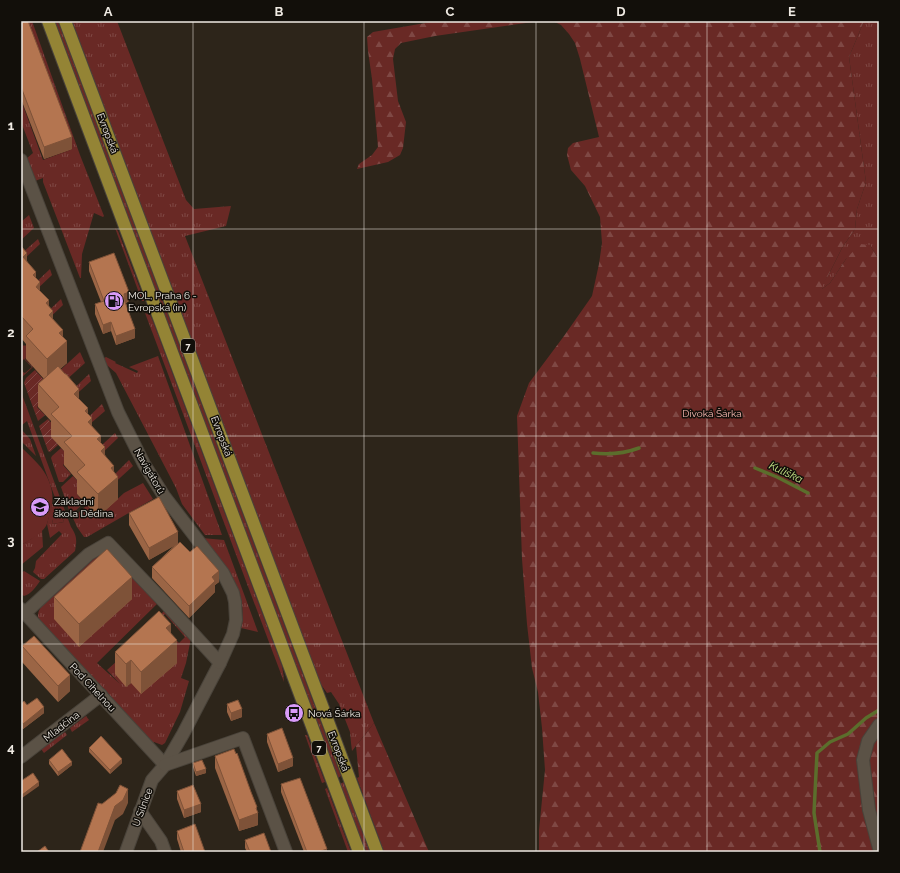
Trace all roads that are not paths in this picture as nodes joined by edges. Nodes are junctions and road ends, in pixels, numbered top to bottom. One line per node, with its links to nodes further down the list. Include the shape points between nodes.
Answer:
1 (48, 21): 16 (main road, Evropská / 7)
2 (65, 21): 17 (main road, Evropská / 7)
3 (21, 160): 4 (street, Navigátorů)
4 (23, 171): 6 (street, Navigátorů, via 118,412 142,461 164,496 222,573 232,593 236,611 235,627)
5 (23, 611): 6 (street, via 89,554 108,543); 7 (street, Pod Cihelnou)
6 (220, 663): 10 (street, Navigátorů)
7 (100, 695): 9 (street, Mladčina); 10 (street, Pod Cihelnou)
8 (879, 725): 12 (street, via 868,741 863,760 869,810)
9 (21, 757)
10 (165, 765): 11 (street, U Silnice, via 152,780); 15 (street, via 243,738)
11 (140, 811): 13 (street, U Silnice); 14 (street, via 161,841)
12 (879, 848)
13 (126, 852)
14 (165, 852)
15 (286, 852)
16 (359, 852)
17 (377, 852)

